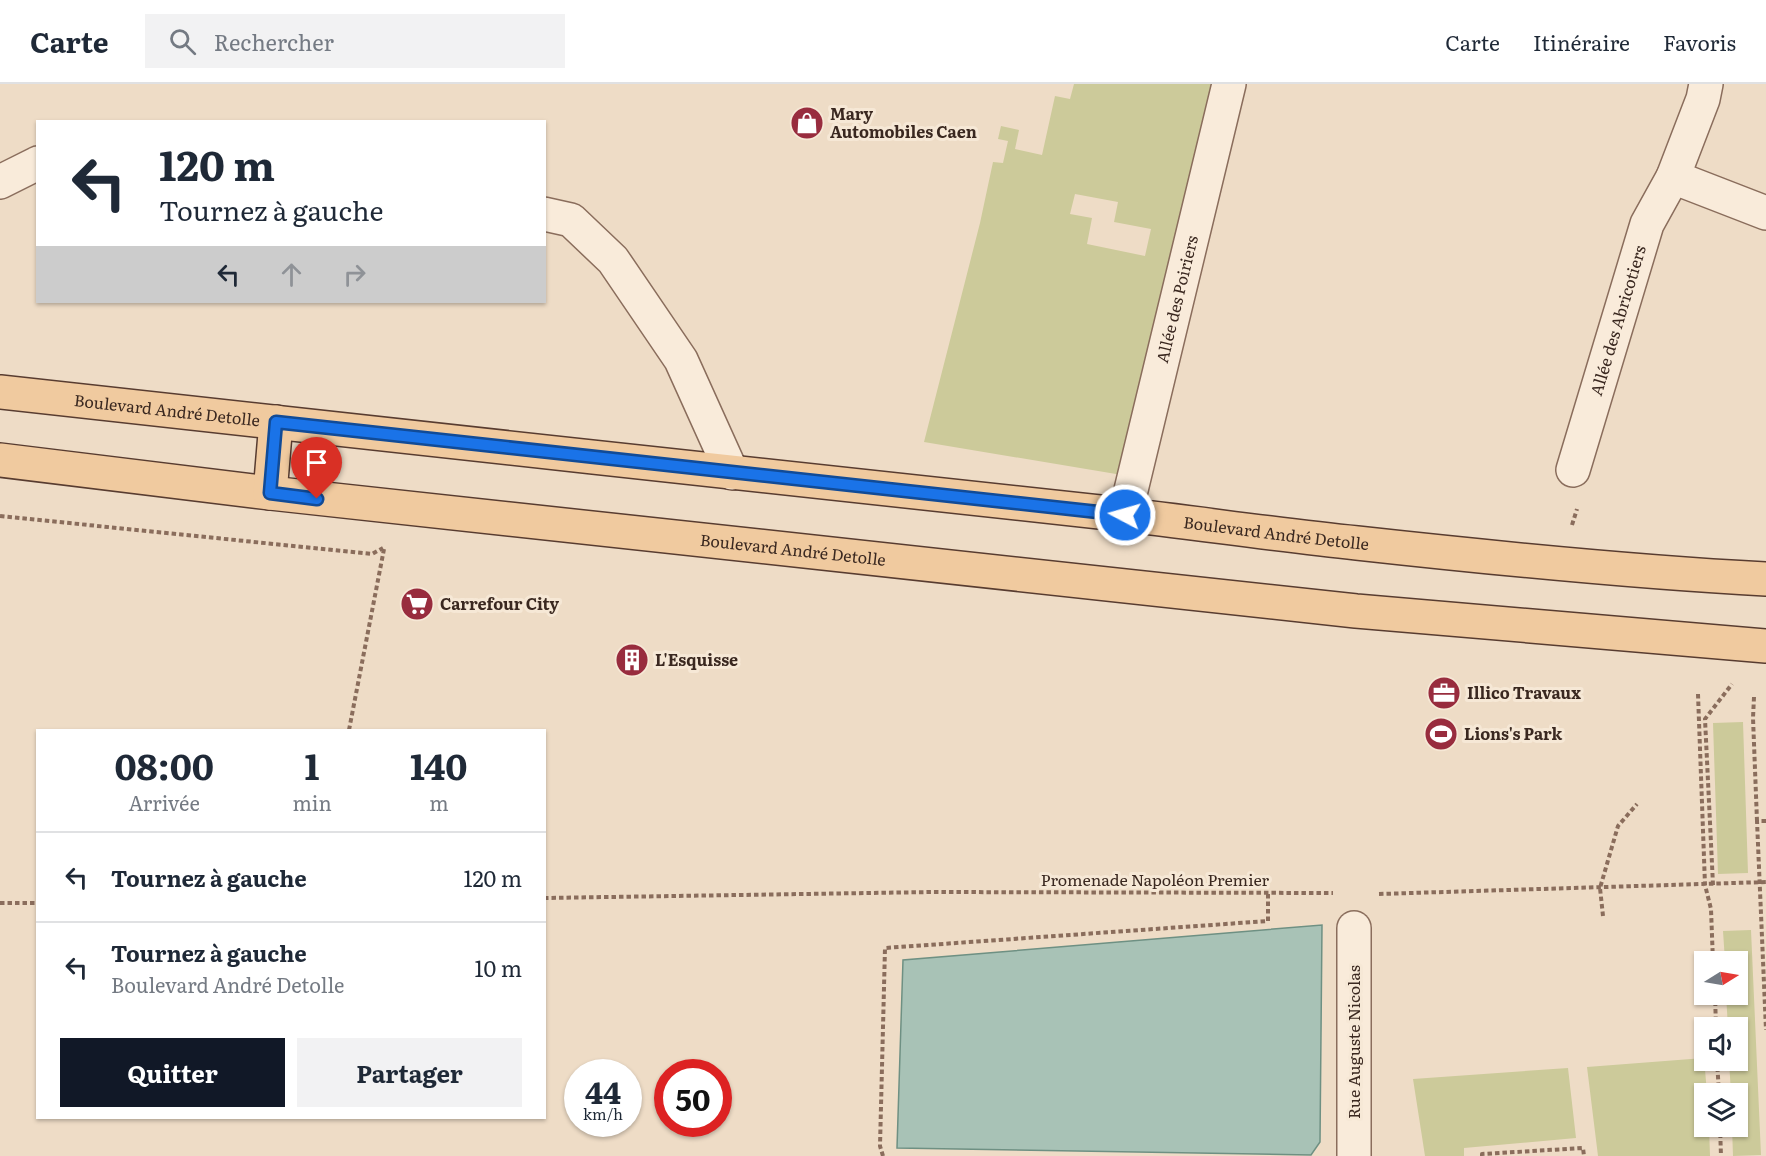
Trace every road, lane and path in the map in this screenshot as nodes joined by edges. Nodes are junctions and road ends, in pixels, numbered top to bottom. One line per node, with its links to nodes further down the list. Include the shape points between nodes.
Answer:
1 (1229, 84): 14 (street, Allée des Poiriers)
2 (1706, 84): 4 (street, Allée des Abricotiers)
3 (36, 164): 5 (street)
4 (1673, 177): 6 (street); 11 (street, Allée des Abricotiers, via 1647,224)
5 (0, 182)
6 (1766, 213)
7 (546, 214): 12 (street, via 571,220 613,260 681,360)
8 (0, 392): 9 (main road, Boulevard André Detolle)
9 (276, 422): 12 (main road, Boulevard André Detolle); 13 (main road)
10 (0, 460): 13 (main road, Boulevard André Detolle)
11 (1573, 470)
12 (732, 473): 14 (main road, Boulevard André Detolle)
13 (270, 493): 17 (main road, Boulevard André Detolle, via 1344,610)
14 (1125, 515): 16 (main road, Boulevard André Detolle, via 1356,543)
15 (0, 516): 20 (path, via 372,554 384,548)
16 (1766, 579)
17 (1765, 645): 27 (path, via 1705,719)
18 (1698, 694): 26 (path)
19 (1754, 697): 23 (path)
20 (349, 729)
21 (1637, 804): 28 (path, via 1618,826)
22 (1766, 820): 23 (path)
23 (1757, 821): 24 (path)
24 (1759, 882): 25 (path); 27 (path); 38 (path)
25 (1766, 882)
26 (1705, 885): 27 (path); 28 (path); 37 (path, via 1711,909)
27 (1713, 885)
28 (1600, 888): 31 (path); 35 (path)
29 (1268, 892): 30 (path, Promenade Napoléon Premier); 32 (path, Promenade Napoléon Premier); 40 (path, via 1268,921 885,948 880,1146)
30 (1342, 893)
31 (1373, 894)
32 (546, 898)
33 (0, 903): 34 (path)
34 (36, 903)
35 (1603, 916)
36 (1354, 928): 41 (street, Rue Auguste Nicolas)
37 (1713, 951)
38 (1766, 1030)
39 (1720, 1137): 44 (path)
40 (883, 1156)
41 (1354, 1156)
42 (1482, 1156): 43 (path, via 1583,1148)
43 (1584, 1156)
44 (1721, 1156)

